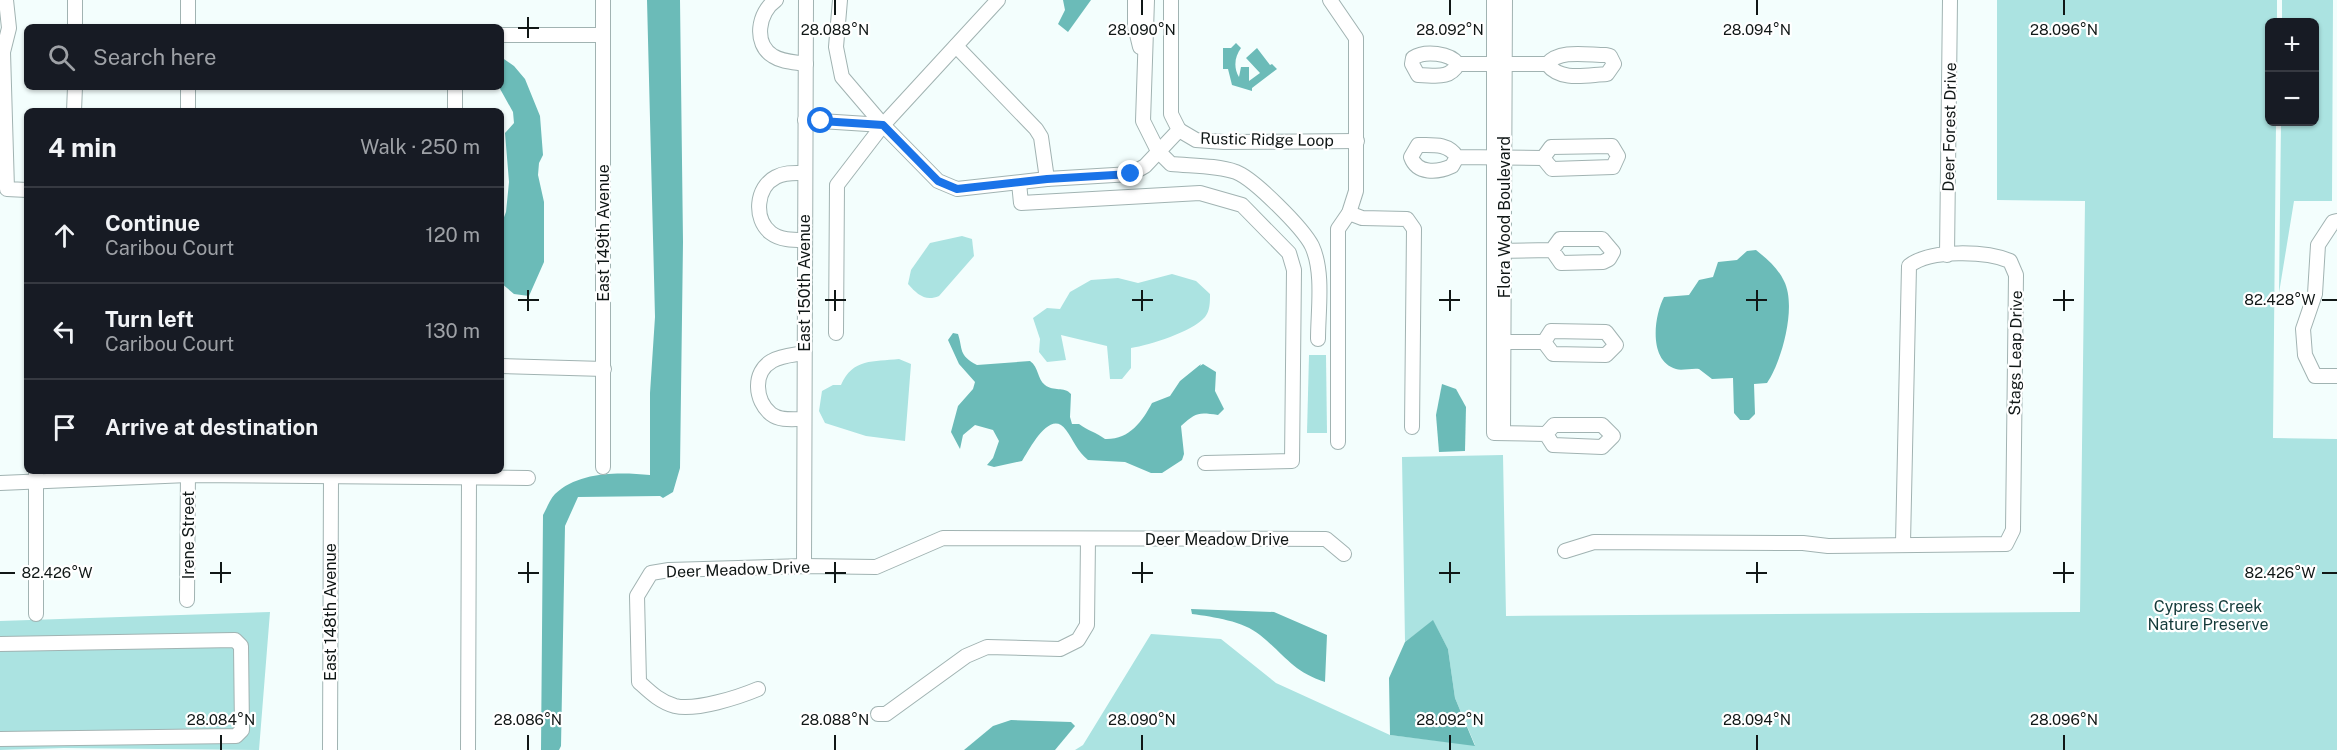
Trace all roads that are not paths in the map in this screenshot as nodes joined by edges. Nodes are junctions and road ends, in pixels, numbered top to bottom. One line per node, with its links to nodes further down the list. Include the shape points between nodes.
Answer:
1 (6, 0): 44 (street, via 9,28 3,52 7,189)
2 (75, 0): 17 (street)
3 (188, 0): 18 (street)
4 (603, 0): 20 (street, East 149th Avenue)
5 (776, 0): 23 (street, via 761,20 764,46 776,58)
6 (806, 0): 23 (street, East 150th Avenue)
7 (840, 0): 34 (street, Rustic Ridge Loop, via 836,47 842,77)
8 (998, 0): 21 (street)
9 (1135, 0): 22 (street, via 1138,44)
10 (1147, 0): 22 (street)
11 (1154, 0): 22 (street)
12 (1171, 0): 35 (street, Rustic Ridge Loop, via 1171,114)
13 (1330, 0): 36 (street, Rustic Ridge Loop, via 1356,38)
14 (1494, 0): 25 (street, Flora Wood Boulevard)
15 (1505, 0): 25 (street, Flora Wood Boulevard)
16 (1950, 0): 50 (street, Deer Forest Drive)
17 (75, 24)
18 (188, 24)
19 (504, 35): 20 (street)
20 (603, 35): 59 (street, East 149th Avenue)
21 (956, 46): 34 (street); 42 (street, via 1036,129 1041,137)
22 (1145, 57): 37 (street, via 1143,121)
23 (806, 64): 33 (street, East 150th Avenue)
24 (1458, 64): 25 (street)
25 (1499, 64): 26 (street); 38 (street, Flora Wood Boulevard)
26 (1547, 64)
27 (75, 90): 30 (street)
28 (188, 90): 31 (street)
29 (455, 90): 32 (street)
30 (74, 108)
31 (188, 108)
32 (455, 108)
33 (806, 120): 34 (street); 41 (street, East 150th Avenue)
34 (883, 125): 43 (street, Rustic Ridge Loop, via 938,181 957,189); 51 (street, via 837,185)
35 (1179, 130): 36 (street, Rustic Ridge Loop, via 1196,140 1224,142); 37 (street, Rustic Ridge Loop)
36 (1357, 141): 45 (street, Rustic Ridge Loop, via 1356,191)
37 (1158, 151): 42 (street, Rustic Ridge Loop, via 1131,174); 53 (street, via 1172,164 1238,172 1287,214 1312,247 1317,274)
38 (1498, 156): 39 (street); 40 (street); 49 (street, Flora Wood Boulevard)
39 (1457, 157)
40 (1543, 158): 40 (street, via 1551,147 1612,146 1618,156 1613,167 1551,169)
41 (804, 172): 47 (street, East 150th Avenue); 47 (street, via 774,177 759,200 760,215 771,233)
42 (1047, 179): 43 (street, Rustic Ridge Loop)
43 (1019, 183): 52 (street, via 1021,203 1200,193 1242,205 1289,253)
44 (24, 190)
45 (1349, 213): 54 (street, Rustic Ridge Loop, via 1338,229); 62 (street, via 1362,218 1407,219 1414,229)
46 (2337, 221): 60 (street, via 2318,245 2315,294 2303,329 2305,355 2315,376)
47 (803, 240): 57 (street, East 150th Avenue)
48 (1552, 250): 49 (street)
49 (1500, 251): 55 (street, Flora Wood Boulevard, via 1492,304)
50 (1947, 255): 76 (street, Stags Leap Drive, via 1926,256 1909,266); 76 (street, Stags Leap Drive, via 1995,255 2010,261 2016,274 2013,530 2006,544 1996,546)
51 (837, 333)
52 (1294, 338): 53 (street); 65 (street, via 1292,461)
53 (1318, 339): 54 (street)
54 (1337, 339): 64 (street, Rustic Ridge Loop)
55 (1499, 342): 56 (street); 63 (street, Flora Wood Boulevard, via 1498,433)
56 (1544, 342)
57 (804, 353): 61 (street, East 150th Avenue); 61 (street, via 770,362 761,373 757,390 772,415)
58 (504, 366): 59 (street)
59 (604, 369): 66 (street, East 149th Avenue)
60 (2337, 376)
61 (803, 419): 79 (street, East 150th Avenue)
62 (1412, 427)
63 (1546, 434)
64 (1338, 442)
65 (1205, 463)
66 (603, 467)
67 (150, 474): 71 (street)
68 (188, 474): 80 (street, Irene Street)
69 (322, 474): 70 (street)
70 (331, 475): 72 (street); 86 (street, East 148th Avenue)
71 (36, 477): 74 (street); 81 (street)
72 (469, 477): 73 (street); 87 (street)
73 (528, 478)
74 (0, 483)
75 (1088, 539): 78 (street, Deer Meadow Drive, via 1326,539); 79 (street, Deer Meadow Drive, via 943,538 876,567); 84 (street, via 1087,625 1078,640 1060,649 987,647 966,656 886,714)
76 (1903, 543): 77 (street, Stags Leap Drive, via 1828,546 1594,542)
77 (1565, 551)
78 (1344, 554)
79 (804, 566): 83 (street, Deer Meadow Drive, via 651,573 637,596 639,682 655,698 676,706 729,700)
80 (187, 600)
81 (36, 614)
82 (0, 644): 85 (street, via 235,640 241,646 242,730 236,736)
83 (759, 689)
84 (878, 714)
85 (0, 739)
86 (330, 750)
87 (468, 750)

